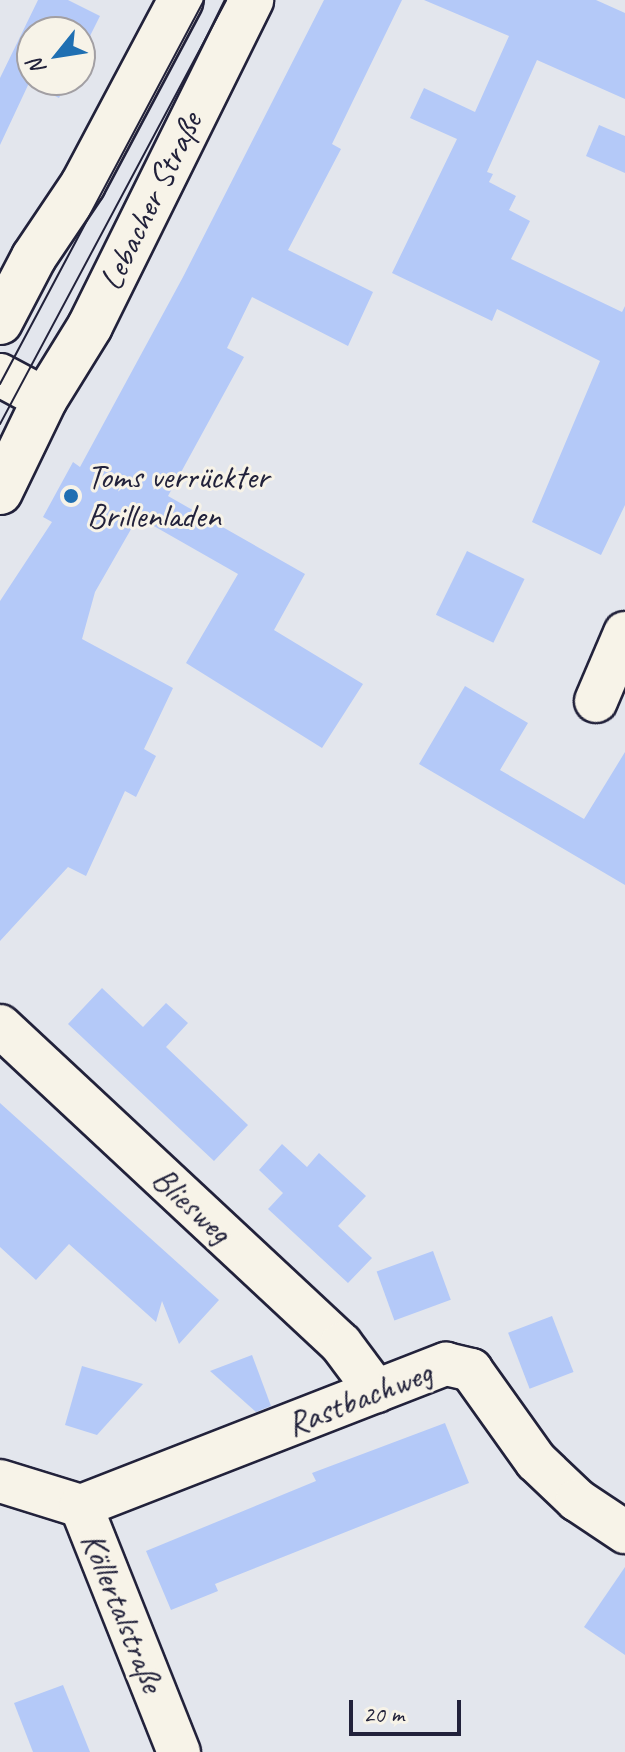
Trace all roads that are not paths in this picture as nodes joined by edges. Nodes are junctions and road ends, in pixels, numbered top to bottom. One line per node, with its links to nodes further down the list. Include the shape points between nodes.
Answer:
1 (181, 0): 3 (main road, Lebacher Straße, via 83,184 34,257)
2 (251, 0): 5 (main road, Lebacher Straße, via 90,326)
3 (0, 322)
4 (0, 375): 5 (street)
5 (45, 399): 6 (main road, Lebacher Straße)
6 (0, 492)
7 (625, 633): 8 (street)
8 (596, 701)
9 (0, 1026): 10 (street, Bliesweg, via 341,1344)
10 (376, 1391): 12 (street, Rastbachweg); 13 (street, Rastbachweg, via 446,1364 471,1370 536,1461 577,1500)
11 (0, 1481): 12 (street, Köllertalstraße)
12 (81, 1506): 14 (street, Köllertalstraße)
13 (625, 1532)
14 (179, 1752)

